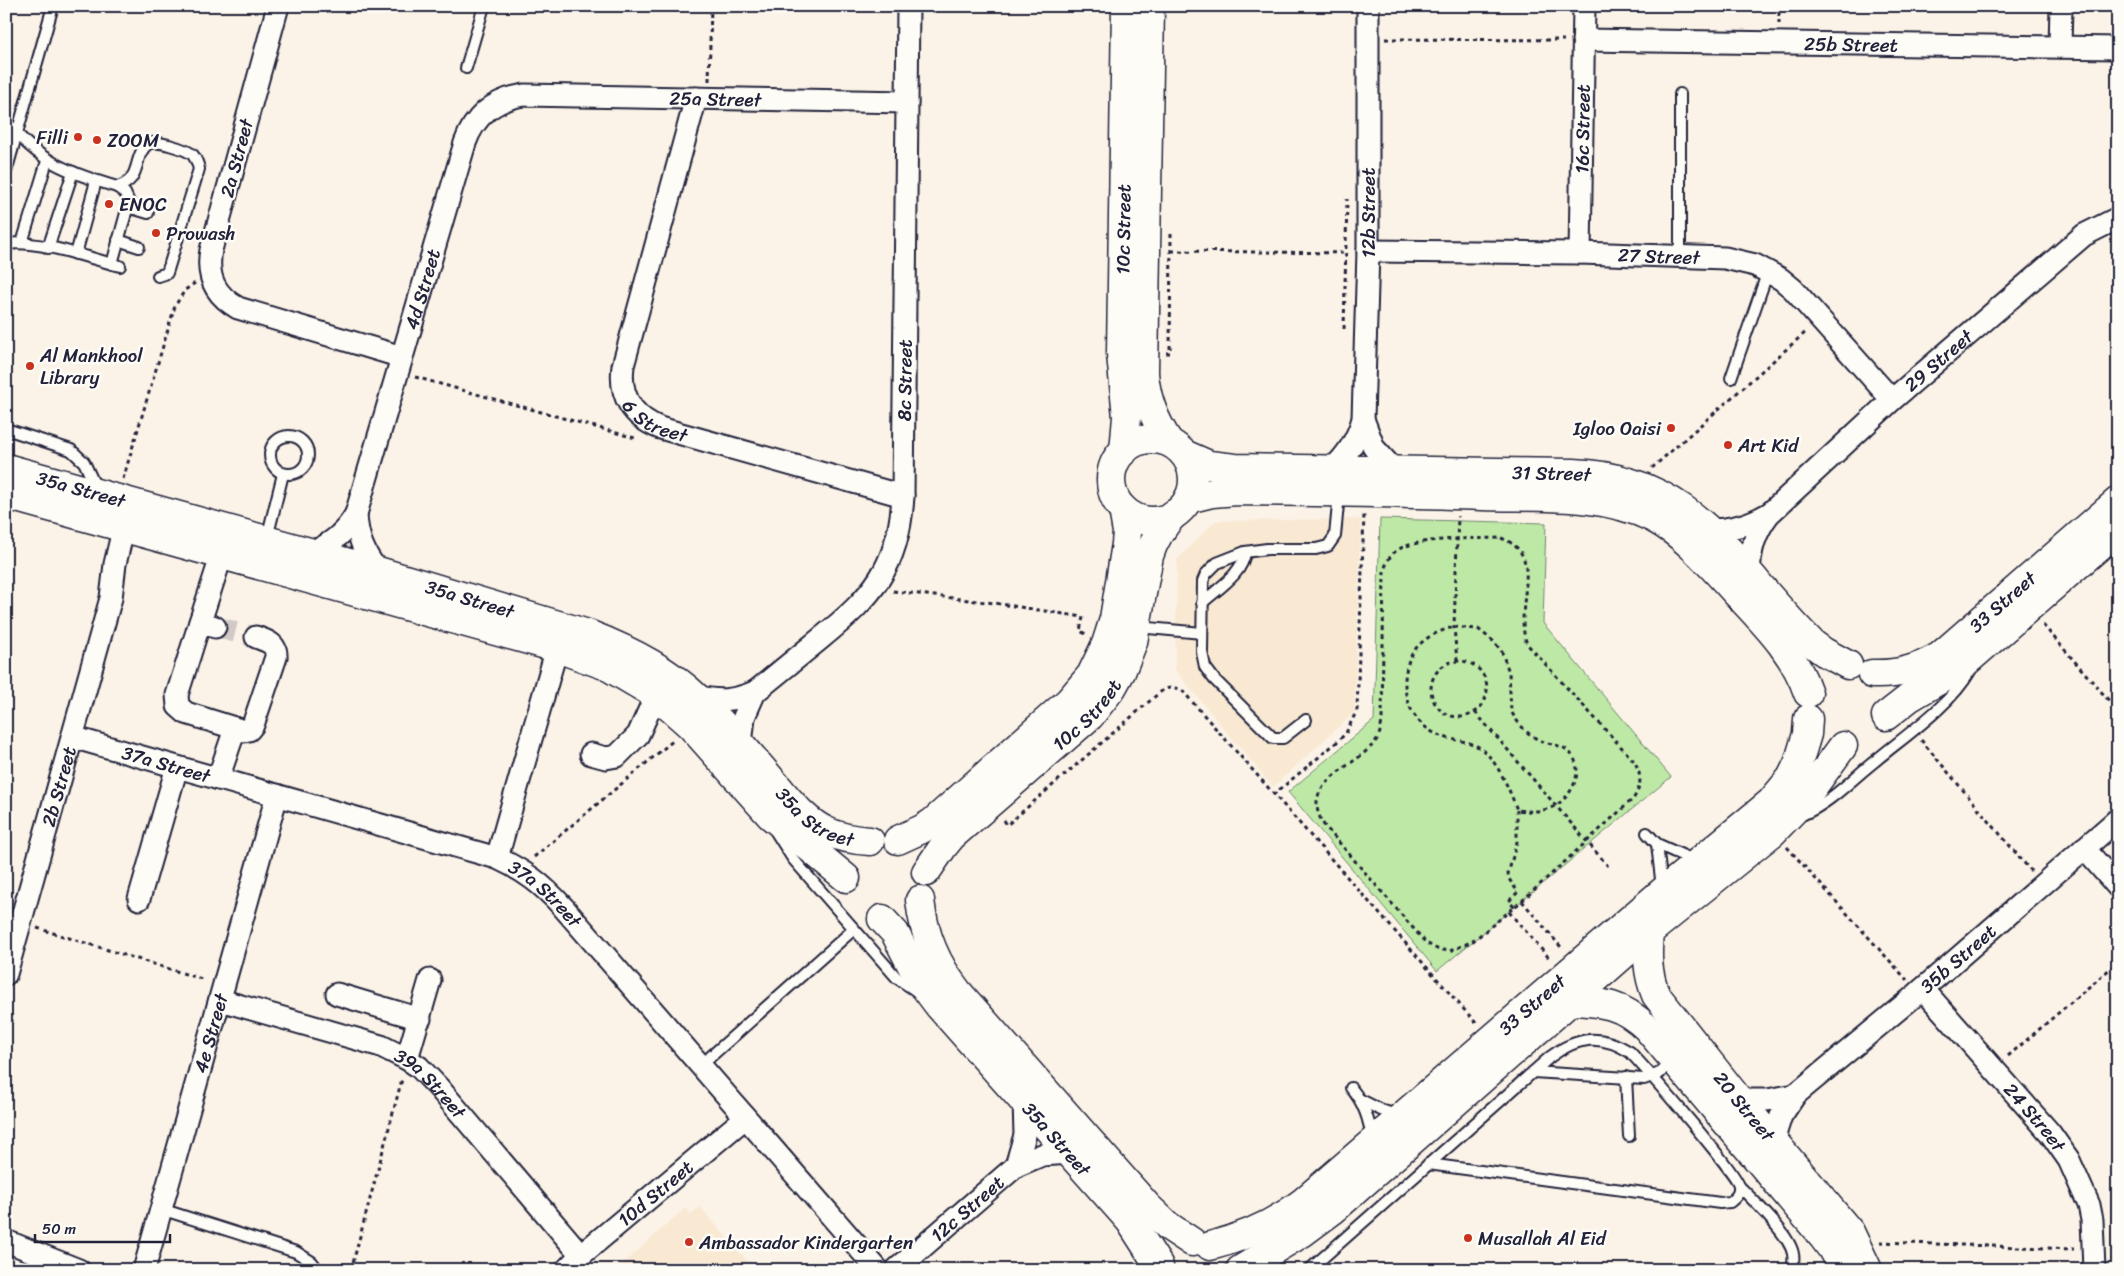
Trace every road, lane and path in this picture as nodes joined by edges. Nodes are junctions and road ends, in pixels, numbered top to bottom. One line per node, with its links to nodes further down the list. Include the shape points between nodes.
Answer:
1 (53, 6): 21 (lane)
2 (278, 6): 43 (street, 2a Street, via 211,250)
3 (484, 6): 15 (lane)
4 (710, 6): 18 (path)
5 (908, 6): 19 (street, 8c Street)
6 (1126, 6): 52 (street, 10c Street, via 1121,354 1127,417)
7 (1150, 6): 51 (street, 10c Street, via 1144,373 1148,401 1160,429)
8 (1368, 6): 11 (street, 12b Street)
9 (1584, 6): 12 (street, 16c Street)
10 (2060, 6): 13 (street)
11 (1367, 39): 12 (path); 36 (street, 12b Street)
12 (1583, 40): 13 (street, 25b Street); 39 (street, 16c Street)
13 (2060, 47): 14 (street, 25b Street)
14 (2118, 48)
15 (466, 68)
16 (1680, 94): 40 (lane)
17 (524, 95): 18 (street, 25a Street); 45 (street, 4d Street, via 498,102 477,119 470,130)
18 (703, 98): 19 (street, 25a Street); 49 (street, 6 Street, via 621,379 623,392 637,415)
19 (907, 102): 58 (street, 8c Street)
20 (6, 121): 21 (lane)
21 (17, 135): 22 (lane); 23 (lane)
22 (47, 161): 24 (lane); 31 (lane)
23 (6, 172)
24 (72, 172): 25 (lane); 34 (lane)
25 (96, 181): 26 (lane); 38 (lane)
26 (117, 188): 27 (lane, via 128,197); 42 (lane, via 134,176 149,143 156,142 189,152 196,159 198,169 168,256 168,273)
27 (128, 207): 28 (lane); 30 (lane)
28 (148, 213)
29 (2118, 218): 47 (street, 29 Street, via 2084,235)
30 (118, 240): 33 (lane); 38 (lane, via 116,265)
31 (22, 243): 32 (lane); 34 (lane)
32 (6, 244)
33 (139, 246)
34 (48, 248): 38 (lane)
35 (1171, 251): 37 (path)
36 (1368, 251): 39 (street, 27 Street); 48 (street, 12b Street)
37 (1346, 253)
38 (76, 254)
39 (1580, 254): 40 (street, 27 Street)
40 (1680, 257): 41 (street, 27 Street, via 1725,258)
41 (1768, 271): 44 (street, 27 Street, via 1793,289); 46 (lane)
42 (158, 276)
43 (210, 278): 45 (street, via 216,291 238,308); 63 (path, via 185,290 175,306)
44 (1821, 319): 47 (street, 27 Street); 56 (path)
45 (400, 364): 49 (path, via 626,437 644,437); 65 (street, 4d Street)
46 (1731, 378)
47 (1892, 400): 66 (street, 29 Street)
48 (1364, 419): 54 (street, 12b Street, via 1374,448); 59 (street, 12b Street, via 1352,447)
49 (660, 428): 58 (street, 6 Street)
50 (6, 429): 63 (lane, via 70,450)
51 (1176, 448): 52 (street, via 1157,439 1133,444); 59 (street, 31 Street, via 1209,465); 61 (street, via 1190,464 1193,476 1192,488)
52 (1124, 451): 62 (street, via 1113,469 1111,480 1112,491)
53 (6, 468): 63 (street, 35a Street)
54 (1395, 471): 56 (street, 31 Street, via 1588,474); 59 (street, 31 Street)
55 (283, 474): 70 (lane)
56 (1635, 483): 67 (street, 31 Street, via 1674,502)
57 (6, 495): 63 (street, 35a Street)
58 (903, 496): 76 (street, 8c Street, via 892,554)
59 (1352, 500): 61 (street, 31 Street, via 1237,491 1212,493); 64 (street, 31 Street); 71 (lane, via 1332,542 1322,548); 108 (path, via 1357,710 1346,733)
60 (2118, 501): 87 (street, 33 Street, via 1940,656 1914,669 1886,674)
61 (1181, 506): 62 (street, via 1164,518 1142,520); 79 (street, 10c Street, via 1158,533 1149,556)
62 (1123, 509): 83 (street, 10c Street, via 1126,544 1114,618)
63 (126, 510): 70 (street, 35a Street); 73 (street, 35a Street); 101 (street, 2b Street, via 113,571 111,598)
64 (1458, 511): 69 (path); 91 (street, 31 Street, via 1578,499 1604,501 1653,518 1695,550 1782,644 1798,667)
65 (356, 514): 72 (street, 4d Street, via 342,534); 74 (street, 4d Street, via 364,551)
66 (1769, 514): 67 (street, 29 Street, via 1740,527); 75 (street, 29 Street, via 1756,536 1750,554)
67 (1708, 530): 75 (street, 31 Street)
68 (2118, 530): 85 (street, 33 Street)
69 (1457, 539): 80 (path); 118 (path, via 1501,538 1513,542 1522,552 1526,564 1522,625 1527,644 1639,770 1639,791); 134 (path, via 1405,546 1388,561 1384,571 1380,732 1367,750 1324,784 1316,804 1324,825 1426,943 1450,951 1462,948)
70 (266, 540): 72 (street, 35a Street)
71 (1245, 552): 77 (lane, via 1244,562 1238,570); 77 (lane, via 1224,559 1211,568 1204,581)
72 (310, 553): 74 (street, 35a Street)
73 (222, 554): 84 (street, 35a Street); 98 (street, via 208,625 177,695 178,706 186,713)
74 (378, 572): 90 (street, 35a Street, via 588,634 656,666)
75 (1749, 573): 87 (street, 31 Street, via 1813,644 1835,660)
76 (873, 589): 83 (path, via 1083,617 1080,631); 88 (street, 8c Street, via 851,614)
77 (1202, 603): 81 (lane)
78 (2037, 618): 92 (path)
79 (1137, 627): 81 (lane); 109 (street, 10c Street, via 1129,656 1102,703)
80 (1454, 627): 86 (path); 110 (path, via 1478,629 1493,641 1506,662 1511,711 1515,718 1532,736 1560,746 1572,755 1578,770 1577,778 1569,793); 111 (path, via 1428,636 1413,653 1405,676 1405,698 1425,726 1447,738 1469,741 1487,754)
81 (1202, 633): 95 (lane, via 1203,660 1209,673 1269,735 1283,738)
82 (256, 637): 98 (street, via 271,642 276,657 253,725 249,730)
83 (1106, 644): 116 (street, 10c Street, via 1091,675 1069,701 933,822)
84 (557, 648): 89 (street, 35a Street, via 607,666); 121 (street)
85 (1980, 651): 94 (street, 33 Street); 99 (lane, via 1960,686)
86 (1457, 661): 93 (path, via 1479,670 1486,684 1485,700); 93 (path, via 1437,672 1431,694 1438,708 1452,716 1468,716)
87 (1860, 670): 91 (street, via 1838,666 1819,676); 94 (street, via 1884,688 1888,706)
88 (755, 692): 90 (street, 8c Street, via 726,701); 102 (street, 8c Street, via 744,717)
89 (656, 695): 96 (street, 35a Street); 104 (street, via 638,735 617,756 606,758)
90 (696, 696): 102 (street, 35a Street)
91 (1808, 706): 103 (street, via 1818,735 1834,745); 122 (street, 33 Street, via 1805,742 1798,764 1782,790)
92 (2118, 711)
93 (1475, 712): 110 (path)
94 (1886, 716): 103 (street, via 1871,739)
95 (1306, 720)
96 (691, 726): 112 (street, 35a Street); 124 (path)
97 (1109, 727): 100 (path)
98 (235, 729): 106 (street)
99 (1913, 730): 114 (lane, via 1827,800); 127 (path)
100 (1114, 732): 108 (path, via 1166,688 1181,689); 109 (path, via 1007,825)
101 (72, 737): 105 (street, 37a Street); 136 (street, 2b Street)
102 (741, 744): 117 (street, 35a Street, via 812,823 840,837)
103 (1843, 746): 114 (street, 33 Street)
104 (591, 754)
105 (177, 767): 106 (street, 37a Street); 130 (street)
106 (218, 779): 107 (street, 37a Street)
107 (277, 795): 121 (street, 37a Street); 145 (street, 4e Street)
108 (1273, 795): 150 (path)
109 (989, 804): 125 (street, 10c Street, via 952,836)
110 (1555, 806): 111 (path); 118 (path)
111 (1517, 810): 133 (path, via 1517,842 1508,874 1518,892 1509,901)
112 (770, 815): 126 (street, 35a Street); 137 (lane, via 785,849)
113 (2118, 819): 120 (street, 35b Street)
114 (1780, 826): 138 (street, 33 Street); 144 (path)
115 (1647, 833): 119 (lane)
116 (898, 840): 117 (street); 125 (street, via 917,852)
117 (870, 841): 126 (street, via 850,860)
118 (1586, 842): 123 (path); 132 (path)
119 (1657, 844): 122 (lane); 129 (lane)
120 (2084, 848): 127 (street, 35b Street); 128 (street)
121 (497, 858): 124 (street, 37a Street)
122 (1698, 862): 129 (street, 33 Street)
123 (1608, 866)
124 (520, 869): 153 (street, 37a Street, via 539,882 563,907)
125 (926, 872): 131 (street, via 925,892)
126 (846, 878): 135 (street, via 847,888 856,905 863,912)
127 (2042, 885): 144 (street, 35b Street)
128 (2118, 887)
129 (1662, 892): 150 (street, 33 Street)
130 (139, 899)
131 (920, 900): 135 (street, via 904,915); 175 (street, 35a Street, via 931,950 958,992 1153,1212 1168,1226)
132 (1522, 901): 133 (path); 139 (path)
133 (1514, 907): 134 (path)
134 (1509, 912): 140 (path)
135 (882, 919): 147 (street, 35a Street, via 895,933 918,978)
136 (20, 923): 142 (street, 2b Street); 145 (path)
137 (854, 929): 147 (lane, via 901,982); 153 (lane)
138 (1649, 932): 148 (street, 33 Street); 161 (street, 20 Street, via 1648,967 1656,995)
139 (1561, 947)
140 (1549, 958)
141 (2118, 962): 154 (path)
142 (6, 974)
143 (430, 980): 149 (street)
144 (1921, 991): 154 (street, 24 Street); 159 (street, 35b Street)
145 (222, 993): 152 (street, 39a Street, via 381,1046); 172 (street, 4e Street)
146 (337, 994): 149 (street)
147 (932, 997): 162 (street, 35a Street)
148 (1570, 1001): 151 (street, 20 Street, via 1605,1003 1635,1016); 186 (street, 33 Street, via 1333,1210 1302,1233)
149 (420, 1019): 152 (street)
150 (1491, 1040): 163 (street, 33 Street)
151 (1672, 1058): 157 (lane); 189 (street, 20 Street, via 1823,1237)
152 (407, 1059): 177 (street, 39a Street, via 439,1088); 182 (path)
153 (700, 1066): 164 (street, 37a Street)
154 (1994, 1069): 176 (street, 24 Street, via 2050,1133 2069,1160 2089,1204)
155 (1533, 1072): 156 (lane); 157 (lane, via 1562,1048 1589,1039 1618,1044); 169 (lane)
156 (1626, 1077): 157 (lane); 165 (lane)
157 (1653, 1077): 171 (lane)
158 (1351, 1088): 160 (lane)
159 (1795, 1095): 161 (street, 35b Street); 166 (street, 35b Street, via 1781,1116)
160 (1361, 1100): 163 (lane); 167 (lane)
161 (1739, 1100): 166 (street, 20 Street)
162 (1024, 1102): 168 (street, 35a Street); 170 (street, 12c Street, via 1026,1135)
163 (1402, 1117): 167 (street, 33 Street)
164 (745, 1118): 177 (street, 10d Street); 183 (street, 37a Street)
165 (1629, 1136)
166 (1773, 1141): 174 (street, 20 Street)
167 (1372, 1143): 175 (street, 33 Street, via 1289,1213 1244,1236)
168 (1070, 1153): 170 (street, 12c Street, via 1042,1155); 178 (street, 35a Street, via 1130,1221)
169 (1428, 1164): 171 (lane, via 1720,1203 1730,1202 1737,1196); 187 (lane)
170 (1016, 1166): 184 (street, 12c Street)
171 (1739, 1186): 188 (lane, via 1775,1223 1794,1254)
172 (161, 1209): 180 (street, 4e Street); 181 (lane, via 296,1252)
173 (6, 1241): 179 (street)
174 (1856, 1242): 176 (path); 190 (street, 20 Street)
175 (1201, 1244): 178 (street, 33 Street, via 1183,1244 1169,1252); 185 (street, 35a Street, via 1225,1258)
176 (2094, 1260)
177 (574, 1263)
178 (1158, 1268)
179 (79, 1270)
180 (144, 1270)
181 (318, 1270)
182 (351, 1270)
183 (878, 1270)
184 (896, 1270)
185 (1231, 1270)
186 (1240, 1270)
187 (1308, 1270)
188 (1792, 1270)
189 (1842, 1270)
190 (1868, 1270)

